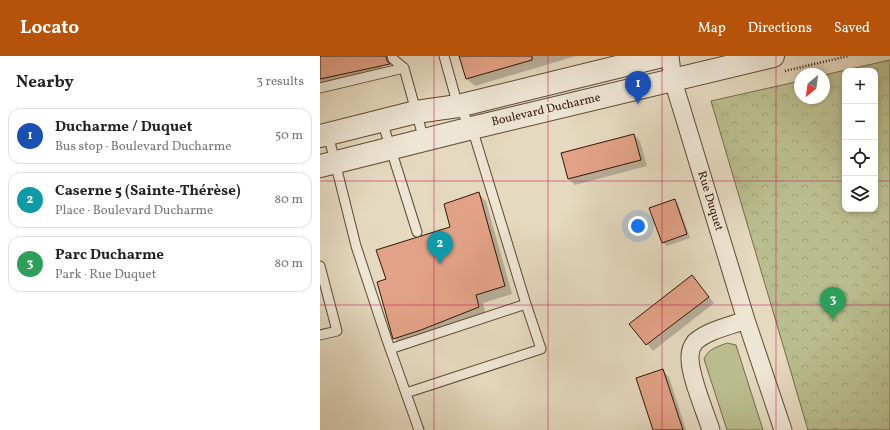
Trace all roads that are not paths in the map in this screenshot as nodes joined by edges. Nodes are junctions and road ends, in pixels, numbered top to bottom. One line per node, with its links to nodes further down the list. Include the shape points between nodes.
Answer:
1 (392, 56): 6 (lane)
2 (444, 56): 9 (lane)
3 (661, 56): 7 (street, Rue Duquet); 9 (street, Boulevard Ducharme, via 609,65)
4 (670, 56): 7 (street, Rue Duquet)
5 (773, 56): 7 (street, Boulevard Ducharme)
6 (404, 68): 8 (lane); 10 (lane)
7 (674, 81): 12 (street, Boulevard Ducharme); 20 (street, Rue Duquet)
8 (320, 88)
9 (458, 106): 10 (street, Boulevard Ducharme); 12 (lane)
10 (416, 112): 11 (street, Boulevard Ducharme); 14 (lane)
11 (382, 121): 13 (street, Boulevard Ducharme); 15 (lane)
12 (472, 128): 14 (street, Boulevard Ducharme); 19 (lane)
13 (324, 135): 16 (lane)
14 (424, 140): 15 (street, Boulevard Ducharme)
15 (390, 149): 16 (street, Boulevard Ducharme); 17 (lane)
16 (327, 165): 22 (lane)
17 (417, 232)
18 (320, 266): 21 (lane, via 337,331)
19 (526, 304): 22 (lane); 23 (lane, via 541,349)
20 (746, 320): 25 (street, via 707,335 696,342 691,350 691,368); 26 (street, Rue Duquet)
21 (320, 335)
22 (390, 349): 23 (lane)
23 (406, 393): 24 (lane)
24 (419, 430)
25 (711, 430)
26 (783, 430)

